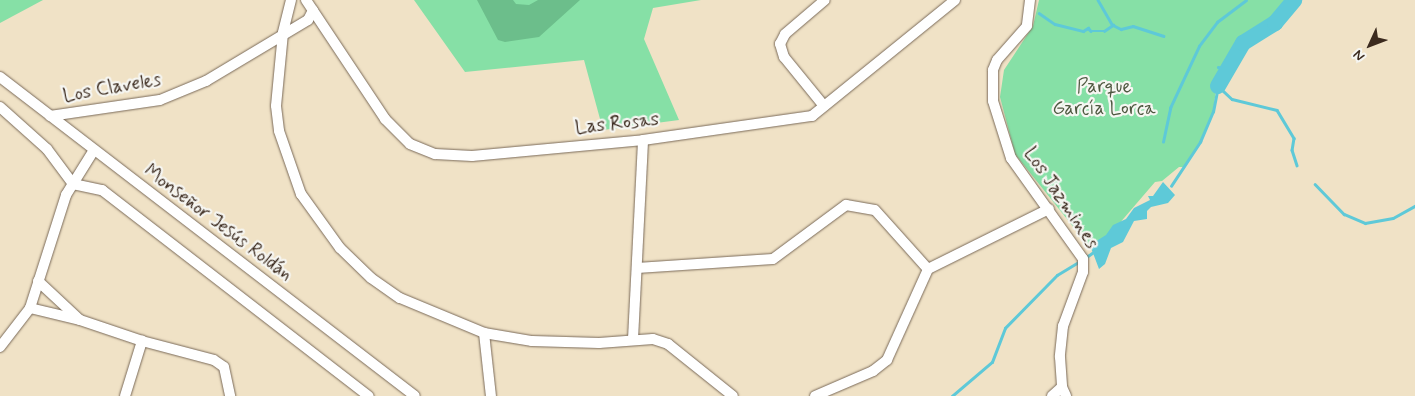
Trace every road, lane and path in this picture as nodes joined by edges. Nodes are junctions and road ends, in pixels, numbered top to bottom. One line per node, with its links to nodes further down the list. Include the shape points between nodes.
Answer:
1 (306, 0): 6 (street, Las Rosas)
2 (825, 0): 13 (street, via 786,34 780,44 784,57)
3 (955, 0): 13 (street, Las Rosas)
4 (1030, 0): 19 (street, Los Jazmines, via 1027,26 997,60 993,70 993,101 1011,158)
5 (292, 4): 7 (street, via 294,18); 9 (street)
6 (313, 10): 7 (street); 8 (street, Las Rosas)
7 (304, 21): 8 (street); 9 (street, Los Claveles)
8 (322, 27): 16 (street, Las Rosas, via 385,119 410,144 435,154 472,156)
9 (282, 33): 10 (street, Los Claveles); 11 (street)
10 (267, 43): 11 (street, via 276,47); 15 (street, Los Claveles, via 206,81 160,100)
11 (280, 57): 25 (street, via 276,106 278,131 288,163 301,194 340,248 371,278 400,298)
12 (0, 77): 15 (street, Monseñor Jesús Roldán)
13 (824, 106): 16 (street, Las Rosas, via 812,116)
14 (0, 107): 18 (street, via 47,149)
15 (50, 116): 17 (street, Monseñor Jesús Roldán)
16 (643, 140): 20 (street)
17 (94, 150): 18 (street); 35 (street, Monseñor Jesús Roldán)
18 (73, 184): 22 (street, via 66,195); 34 (street, via 102,190)
19 (1049, 209): 21 (street); 30 (street, Los Jazmines, via 1070,235 1084,265 1063,326 1060,357)
20 (637, 268): 21 (street, via 772,259 846,205 875,210); 26 (street)
21 (928, 270): 38 (street, via 887,360 873,371)
22 (38, 281): 23 (street); 24 (street)
23 (30, 308): 24 (street); 28 (street)
24 (80, 320): 27 (street)
25 (484, 333): 26 (street, via 532,341 599,343); 36 (street)
26 (633, 340): 37 (street, via 653,339 668,344)
27 (142, 341): 29 (street, via 214,360 224,366); 31 (street)
28 (0, 348)
29 (225, 386): 32 (street); 33 (street)
30 (1064, 392): 39 (street)
31 (125, 396)
32 (221, 396)
33 (230, 396)
34 (369, 396)
35 (415, 396)
36 (491, 396)
37 (734, 396)
38 (815, 396)
39 (1052, 396)

